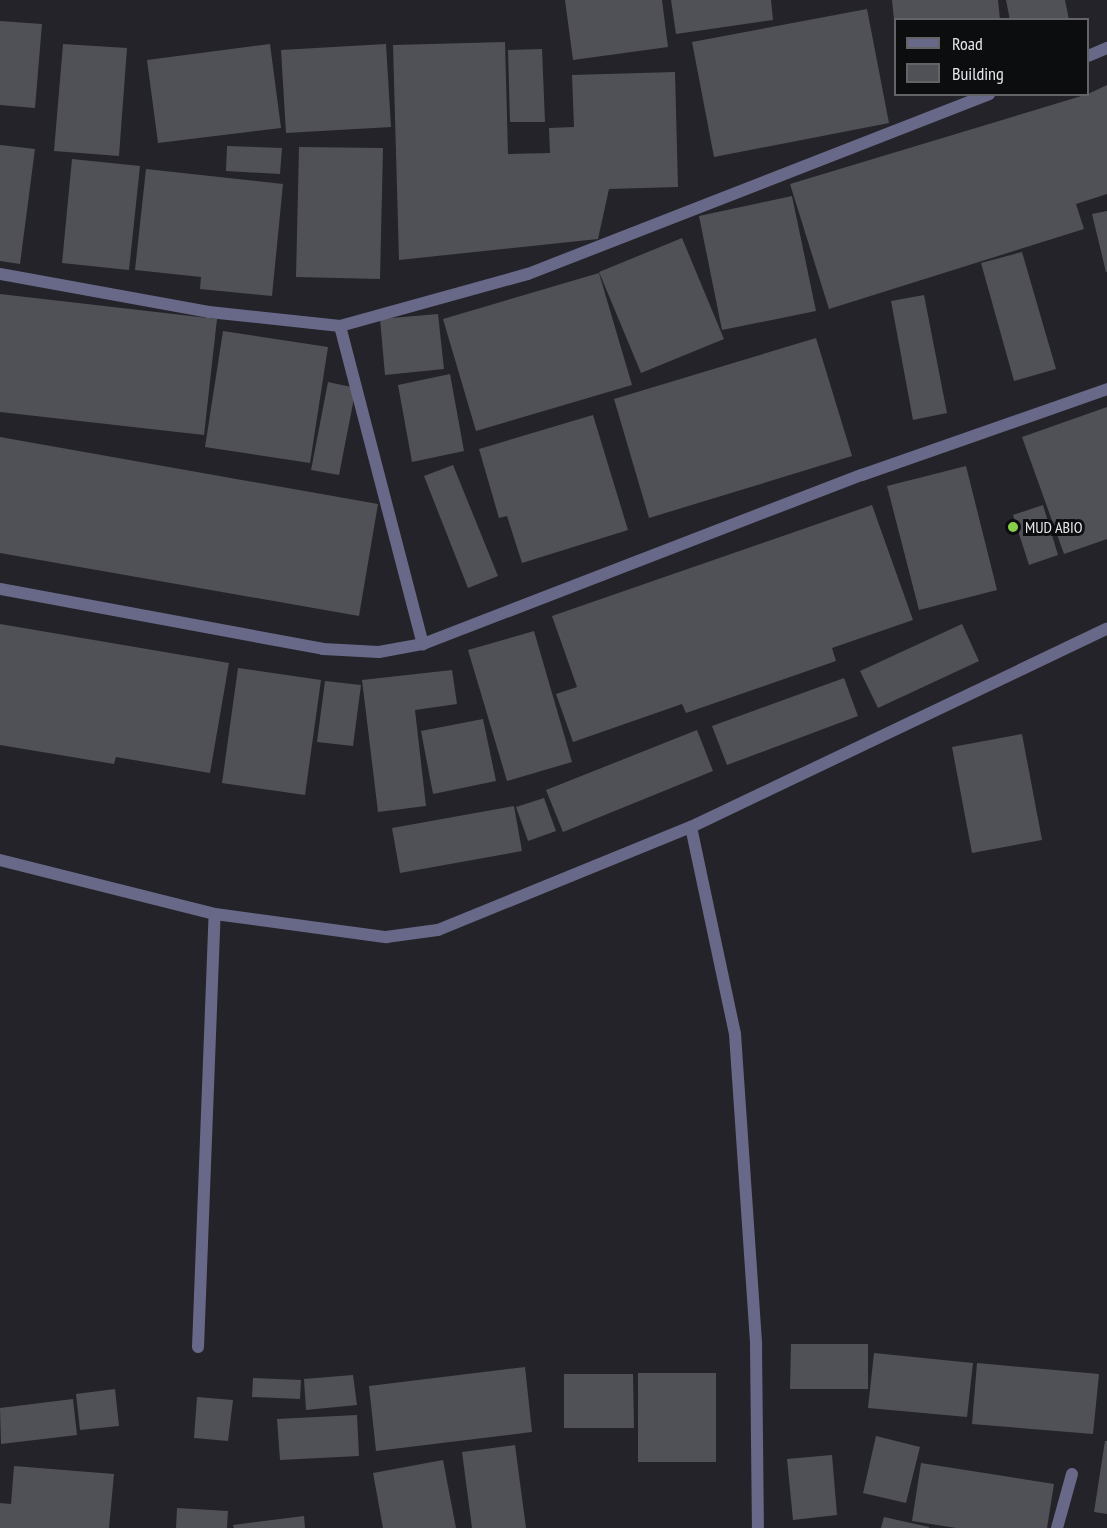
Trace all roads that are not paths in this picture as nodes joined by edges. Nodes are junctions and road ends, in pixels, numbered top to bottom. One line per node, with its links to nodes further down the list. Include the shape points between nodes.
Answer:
1 (1107, 48): 2 (street)
2 (1089, 56)
3 (984, 96): 5 (street, via 528,274)
4 (0, 274): 5 (street, via 209,312)
5 (340, 326): 9 (street)
6 (1107, 389): 9 (street, via 862,476)
7 (0, 589): 9 (street, via 324,649 379,652)
8 (1107, 629): 10 (street)
9 (423, 644)
10 (691, 827): 12 (street, via 438,930 386,937); 15 (street, via 735,1034 756,1345)
11 (0, 860): 12 (street)
12 (215, 914): 13 (street)
13 (198, 1347)
14 (1072, 1474): 16 (street)
15 (758, 1528)
16 (1057, 1528)

